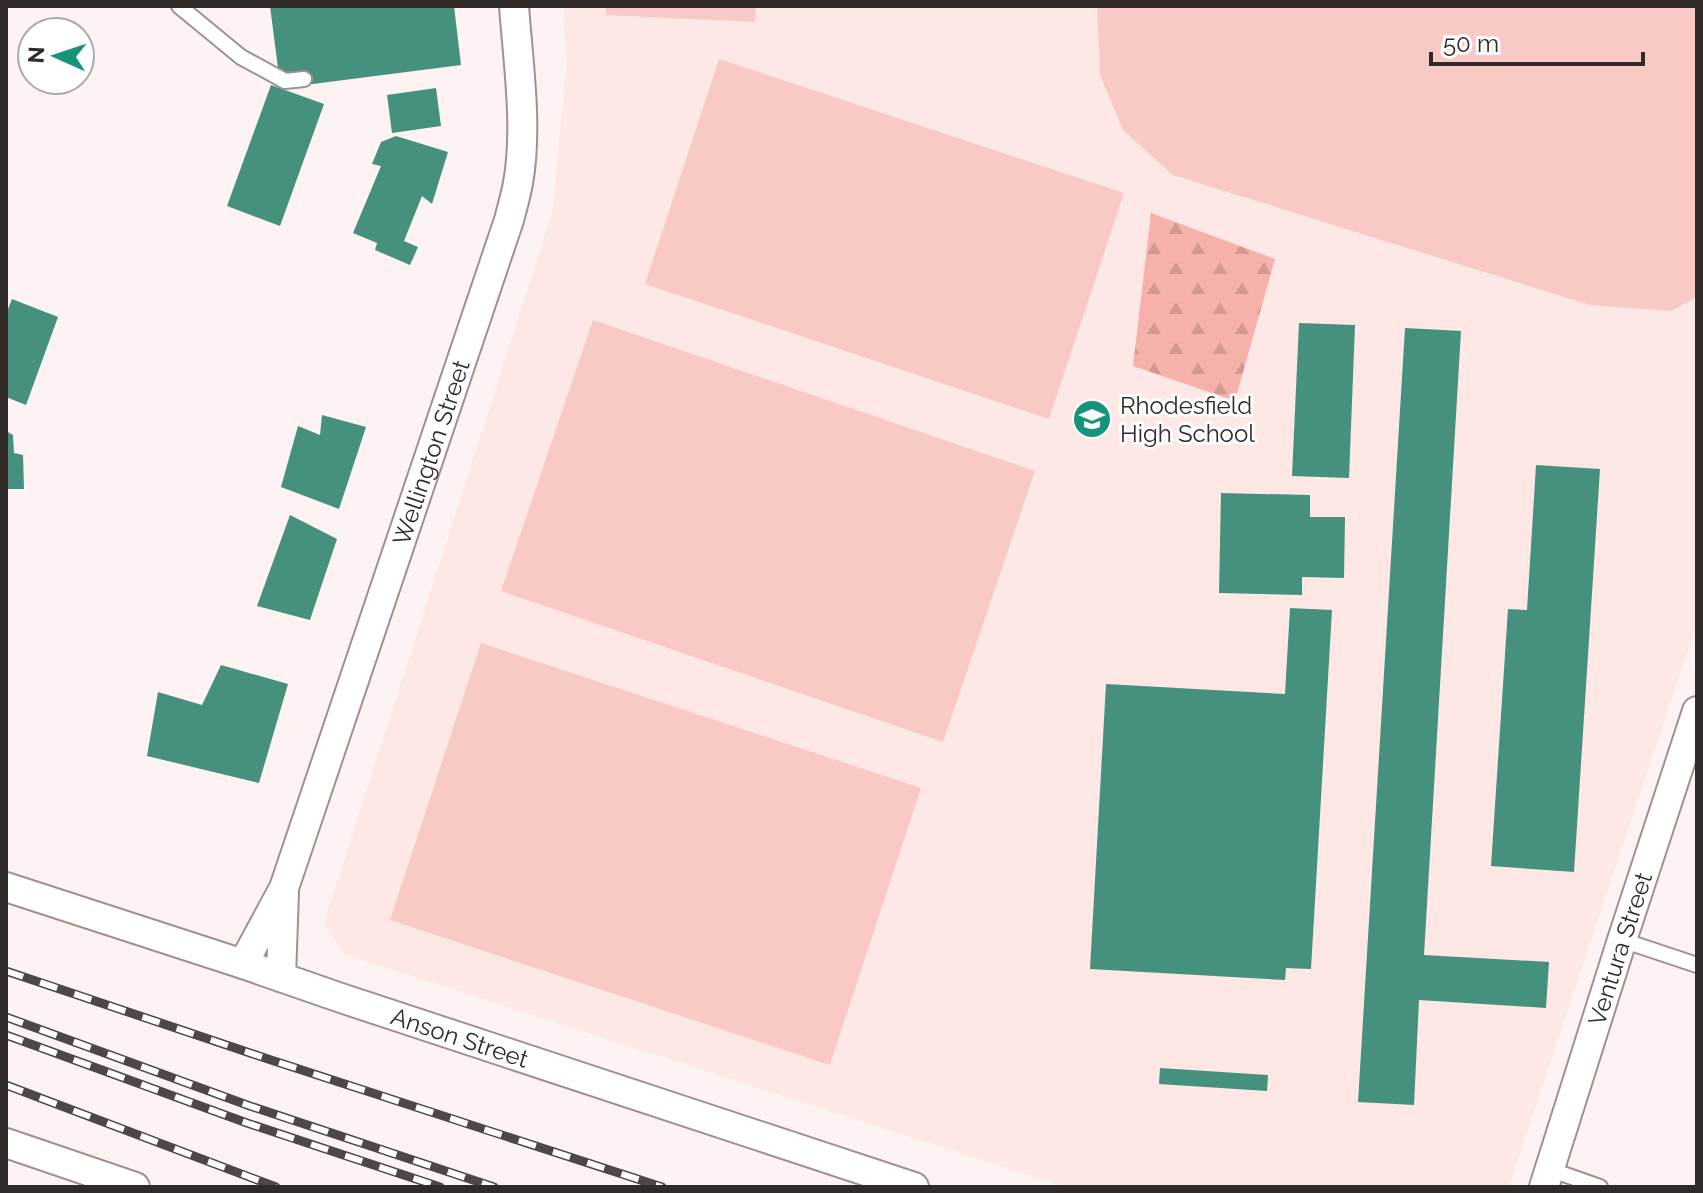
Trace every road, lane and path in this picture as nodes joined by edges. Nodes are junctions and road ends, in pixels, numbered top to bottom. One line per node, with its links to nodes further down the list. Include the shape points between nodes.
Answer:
1 (179, 6): 3 (lane, via 241,57 285,81)
2 (514, 6): 6 (street, Wellington Street, via 522,140 509,220)
3 (304, 79)
4 (1697, 711): 7 (street, Ventura Street)
5 (6, 887): 8 (street, Anson Street)
6 (284, 888): 8 (street, Wellington Street); 10 (street, Wellington Street)
7 (1622, 940): 9 (lane); 12 (street, Ventura Street)
8 (243, 964): 10 (street, Anson Street)
9 (1697, 965)
10 (281, 977): 14 (street, Anson Street)
11 (6, 1143): 13 (street)
12 (1546, 1178): 15 (lane)
13 (135, 1187)
14 (914, 1187)
15 (1600, 1187)

